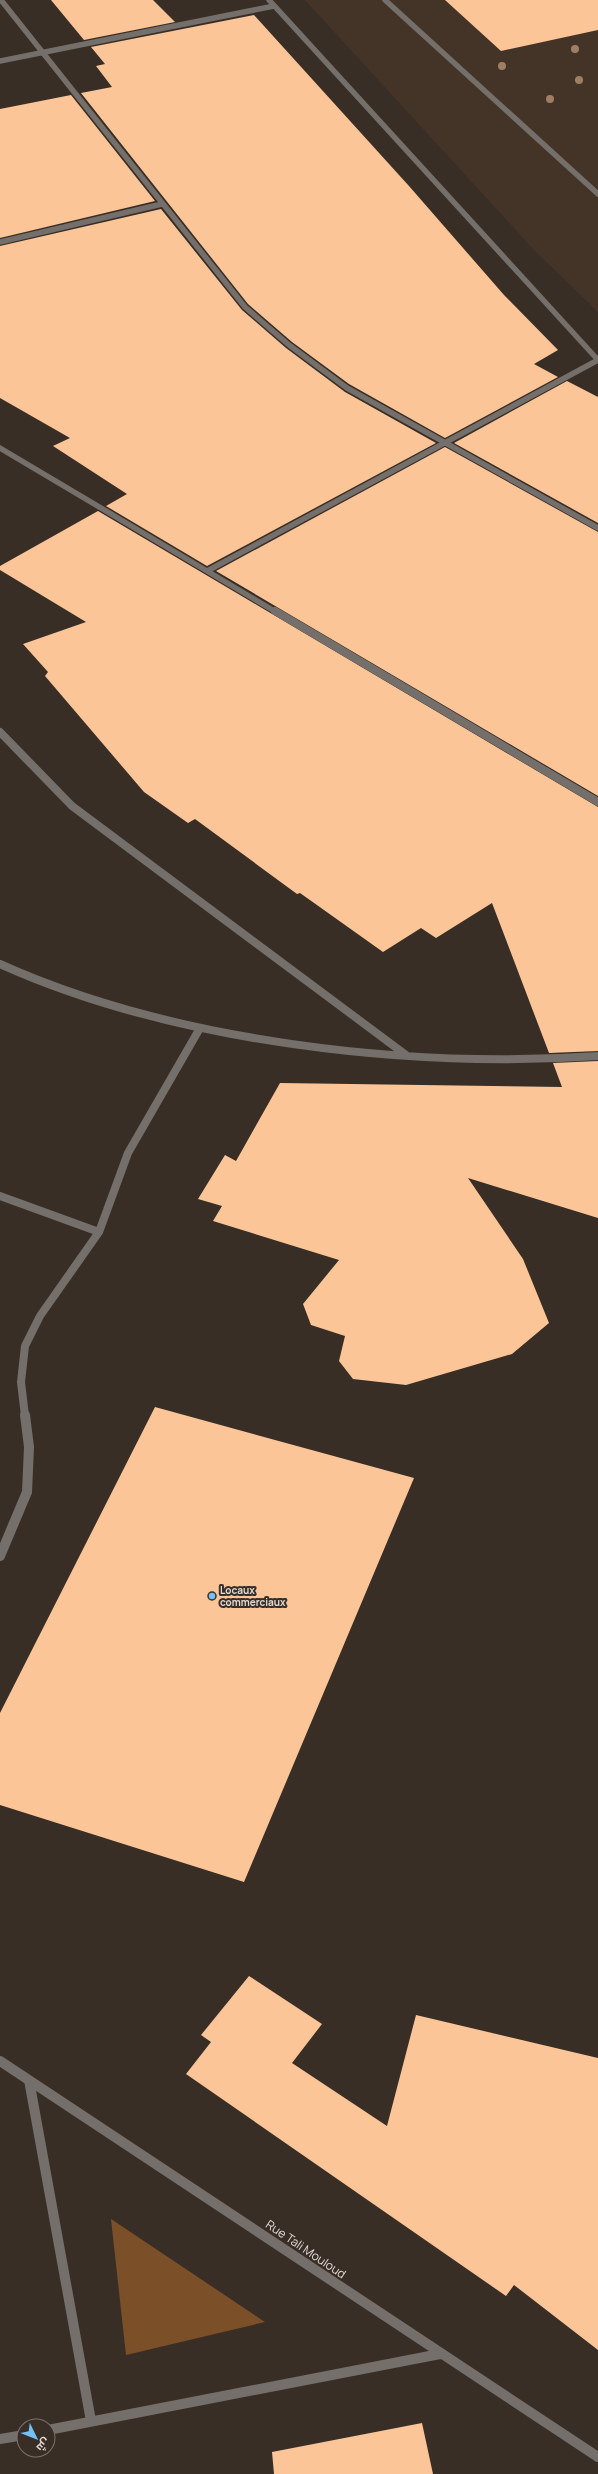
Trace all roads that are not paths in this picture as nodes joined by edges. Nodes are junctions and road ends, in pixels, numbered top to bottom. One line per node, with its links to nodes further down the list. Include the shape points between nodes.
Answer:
1 (1, 0): 5 (street)
2 (269, 0): 4 (street)
3 (385, 0): 7 (street)
4 (274, 6): 5 (street); 10 (street)
5 (42, 52): 6 (street); 8 (street)
6 (0, 61)
7 (598, 194)
8 (162, 204): 9 (street); 11 (street, via 245,306 289,345 347,388)
9 (0, 242)
10 (598, 360): 11 (street)
11 (444, 444): 13 (street); 14 (street)
12 (0, 448): 14 (street)
13 (598, 528)
14 (209, 570): 16 (street)
15 (0, 732): 19 (street, via 72,806)
16 (598, 802)
17 (0, 964): 18 (street, via 67,991)
18 (200, 1028): 19 (street, via 303,1046); 22 (street, via 128,1153)
19 (406, 1056): 20 (street)
20 (598, 1056)
21 (0, 1196): 22 (street)
22 (99, 1232): 23 (street, via 40,1316 25,1346 21,1382 29,1447 27,1492)
23 (0, 1556)
24 (0, 2061): 25 (street, Rue Tali Mouloud)
25 (29, 2080): 26 (street, Rue Tali Mouloud); 27 (street)
26 (440, 2354): 27 (street); 31 (street, Rue Tali Mouloud)
27 (91, 2421): 28 (street)
28 (56, 2428)
29 (16, 2437): 30 (street)
30 (0, 2440)
31 (598, 2457)

